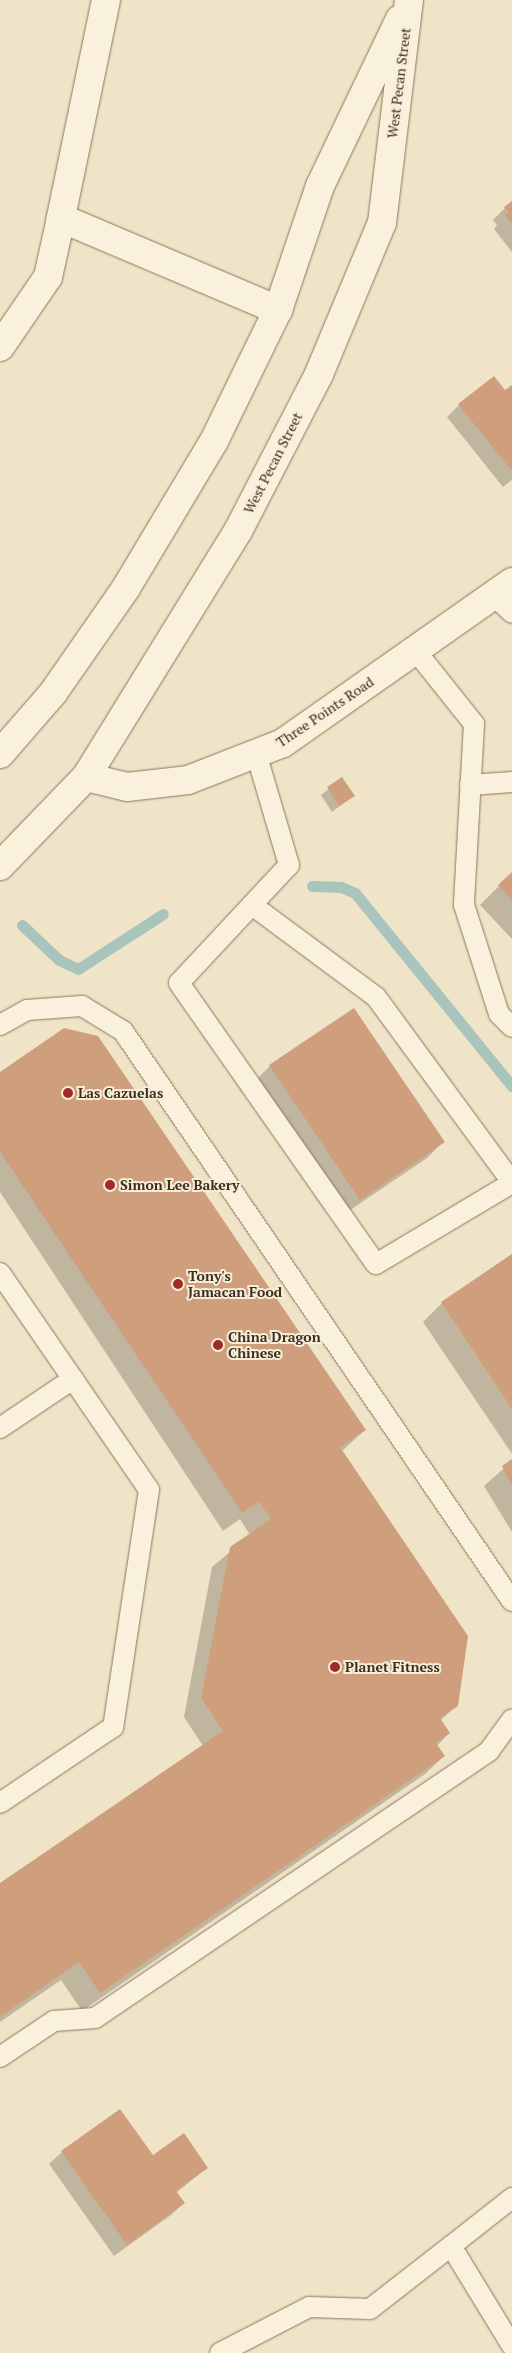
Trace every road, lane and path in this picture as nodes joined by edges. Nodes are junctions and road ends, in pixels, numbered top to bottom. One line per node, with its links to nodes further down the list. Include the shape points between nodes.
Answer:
1 (106, 0): 3 (main road)
2 (409, 0): 4 (main road, West Pecan Street, via 320,186); 10 (main road, West Pecan Street, via 382,223 319,374 238,531)
3 (61, 218): 4 (main road); 5 (main road, via 48,277)
4 (278, 310): 8 (main road, West Pecan Street, via 214,441 126,588 53,693)
5 (0, 347)
6 (506, 596): 7 (main road, Three Points Road)
7 (415, 650): 9 (main road, Three Points Road, via 283,743); 12 (lane, via 474,724)
8 (0, 754)
9 (256, 754): 10 (main road, Three Points Road, via 188,780 127,787); 14 (lane, via 289,865)
10 (86, 777): 13 (main road, West Pecan Street)
11 (512, 782): 12 (lane)
12 (470, 785): 16 (lane, via 464,905 499,1014)
13 (0, 866)
14 (252, 905): 17 (lane, via 376,996); 17 (lane, via 178,982 376,1264)
15 (0, 1026): 21 (lane, via 27,1010 82,1006 122,1030)
16 (512, 1027)
17 (512, 1182)
18 (0, 1273): 19 (lane)
19 (73, 1379): 20 (lane); 23 (lane, via 149,1490 113,1727)
20 (0, 1428)
21 (512, 1601)
22 (512, 1719): 24 (lane, via 489,1751 95,2018 54,2021)
23 (0, 1802)
24 (0, 2057)
25 (512, 2198): 26 (lane)
26 (451, 2246): 27 (lane); 28 (lane, via 370,2309 308,2307)
27 (512, 2346)
28 (220, 2353)

